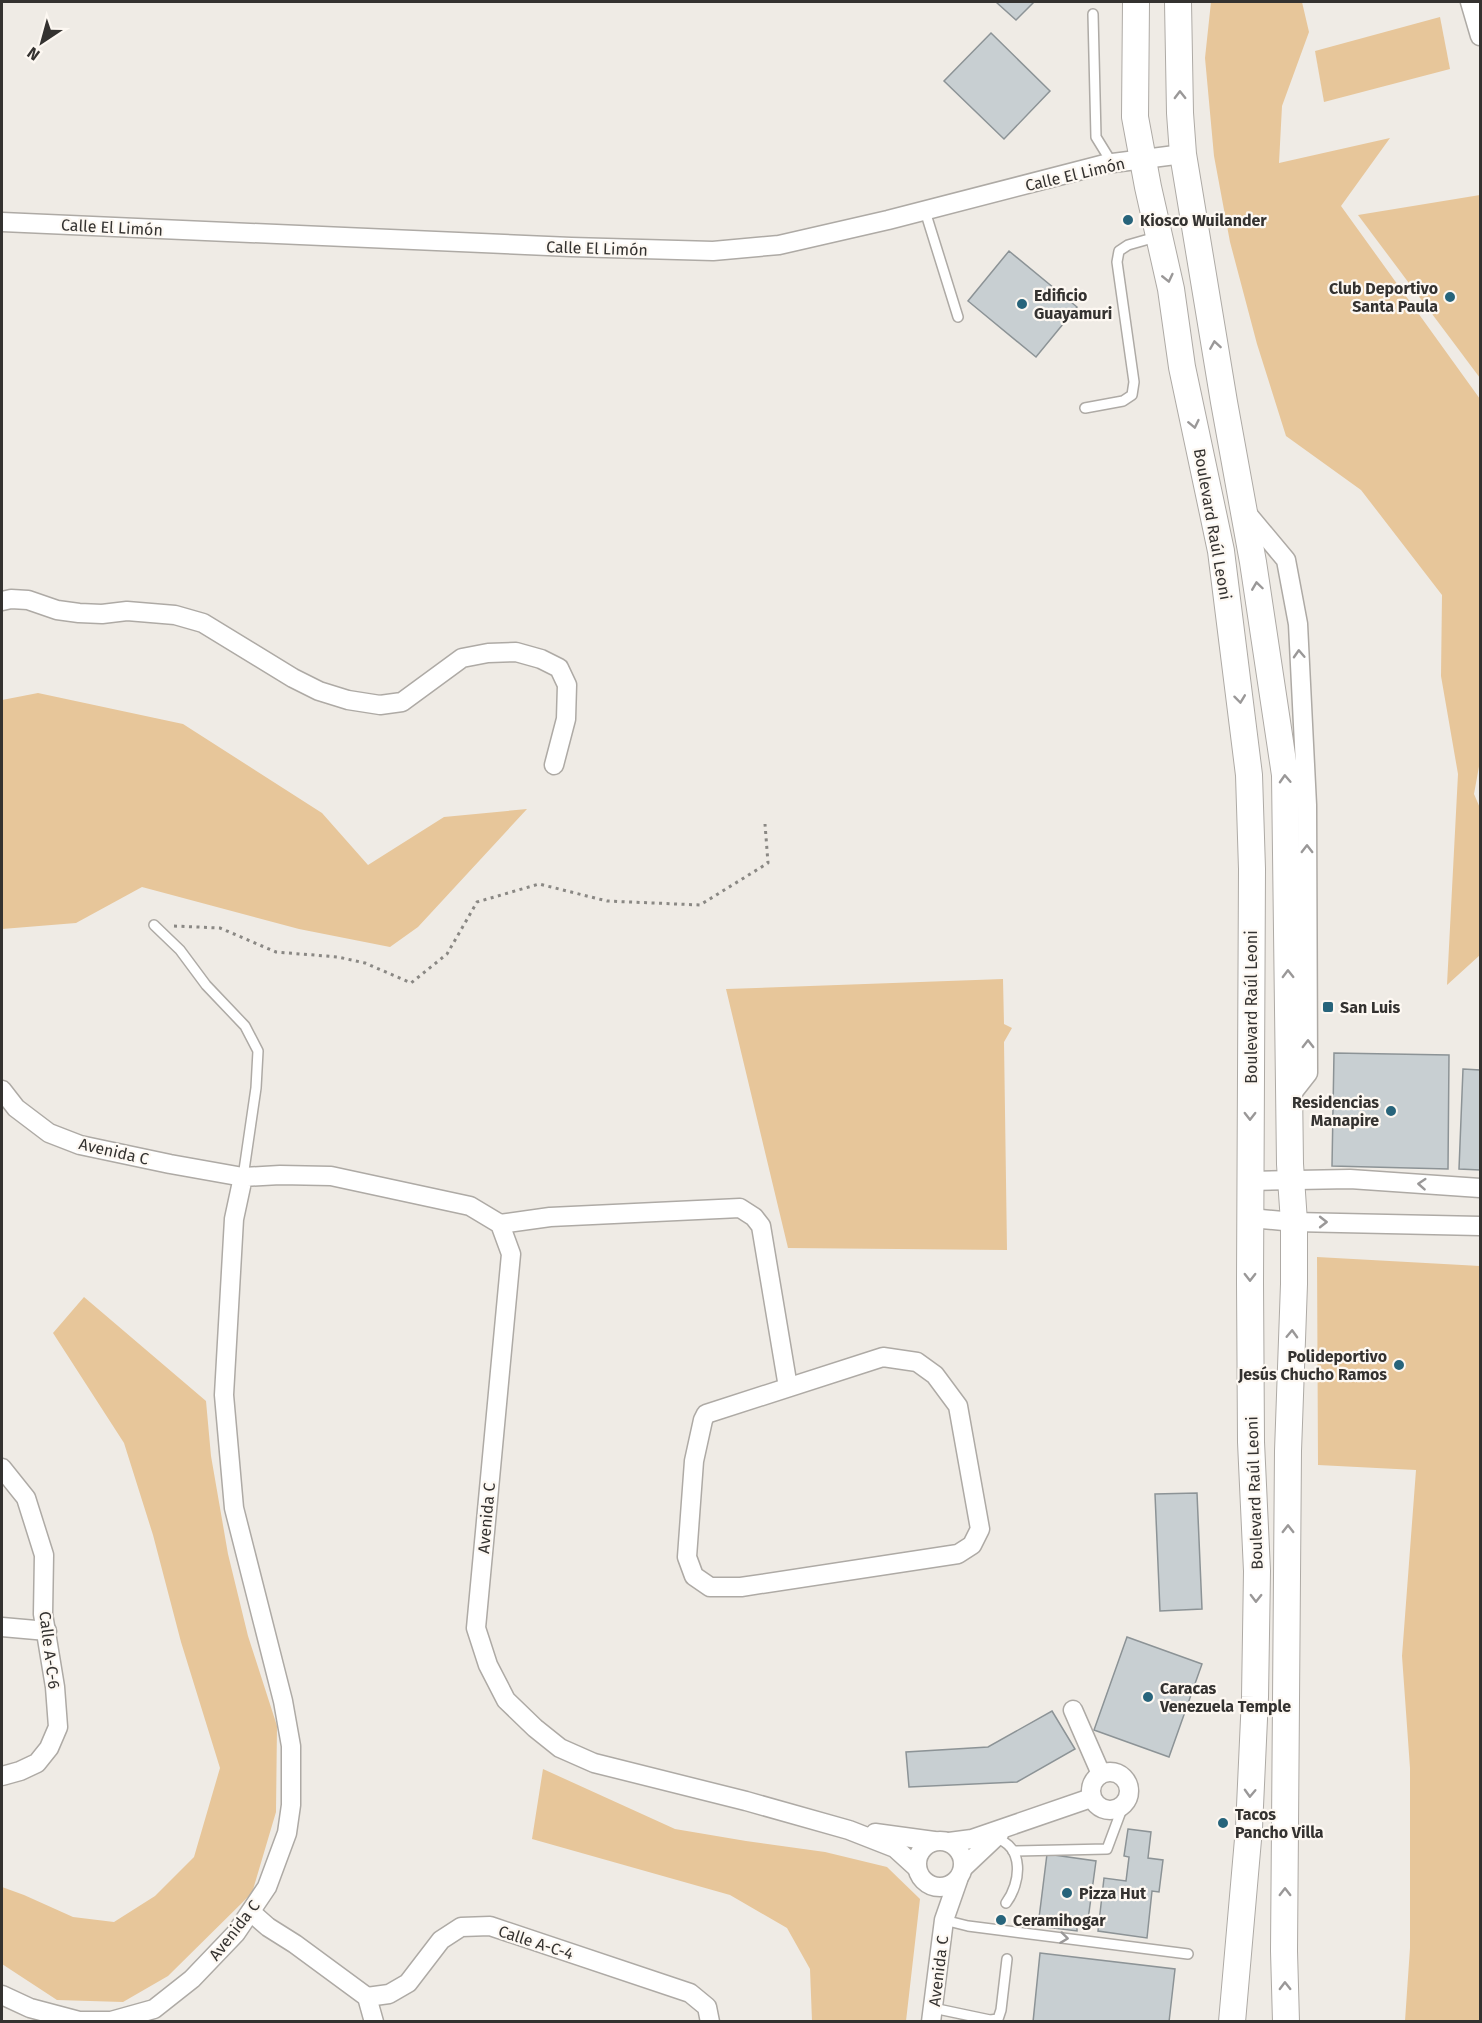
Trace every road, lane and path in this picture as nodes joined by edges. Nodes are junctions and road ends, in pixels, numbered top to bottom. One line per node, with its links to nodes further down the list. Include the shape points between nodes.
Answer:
1 (1136, 2): 7 (main road, Boulevard Raúl Leoni, via 1135,117)
2 (1178, 2): 6 (main road, Boulevard Raúl Leoni, one-way to 2)
3 (1470, 2): 5 (street)
4 (1093, 14): 8 (lane, via 1096,137)
5 (1480, 36)
6 (1183, 154): 7 (street, Calle El Limón); 14 (main road, Boulevard Raúl Leoni, one-way to 6)
7 (1142, 159): 8 (street, Calle El Limón); 11 (main road, Boulevard Raúl Leoni)
8 (1112, 164): 9 (street, Calle El Limón)
9 (925, 211): 10 (street, Calle El Limón, via 779,245 712,251); 12 (lane)
10 (2, 222)
11 (1159, 236): 13 (lane, via 1128,245 1119,251 1117,262 1134,382 1132,395); 22 (main road, Boulevard Raúl Leoni, one-way to 22, via 1221,551 1249,775)
12 (958, 317)
13 (1085, 408)
14 (1244, 509): 20 (main road, Boulevard Raúl Leoni, one-way to 14, via 1285,775); 20 (street, one-way to 14, via 1308,1073 1307,805 1298,624 1286,560)
15 (2, 601): 16 (street, via 28,600 79,614 127,611 203,622 319,691 381,705 402,702 462,658 516,652 541,659 559,668 567,685 566,719)
16 (554, 765)
17 (765, 824): 18 (path, via 768,862 700,905 607,901 539,884 477,902 447,954 411,983 365,963 276,952 220,928)
18 (154, 925): 21 (lane, via 245,1026 258,1051)
19 (2, 1090): 21 (street, Avenida C, via 16,1108 49,1133 80,1145)
20 (1290, 1096): 23 (main road, Boulevard Raúl Leoni)
21 (243, 1177): 27 (street, Avenida C, via 332,1176 470,1206); 46 (street, Avenida C, via 234,1231 224,1395 227,1438 234,1508 283,1701 291,1746 292,1784 287,1833 267,1887)
22 (1250, 1181): 23 (street); 25 (main road, Boulevard Raúl Leoni)
23 (1291, 1181): 24 (street, one-way to 23, via 1350,1179); 26 (main road, Boulevard Raúl Leoni)
24 (1480, 1188)
25 (1250, 1218): 26 (street); 55 (main road, Boulevard Raúl Leoni, one-way to 55, via 1251,1443 1257,1571 1255,1697 1249,1828)
26 (1294, 1222): 28 (street, one-way to 28); 56 (main road, Boulevard Raúl Leoni, one-way to 26, via 1288,1474)
27 (500, 1224): 29 (street, via 550,1217 740,1208 760,1226); 38 (street, Avenida C, via 511,1254 476,1628 488,1665 506,1700 560,1748 594,1763)
28 (1480, 1226)
29 (788, 1387): 29 (street, via 883,1357 917,1362 935,1375 958,1406 980,1529 972,1545 958,1554 741,1587 710,1587 694,1576 687,1557 694,1461 703,1420 716,1409)
30 (2, 1468): 32 (street, Calle A-C-6, via 26,1498 44,1555 43,1614)
31 (2, 1627): 32 (street)
32 (47, 1631): 35 (street, Calle A-C-6, via 57,1727 49,1748 37,1763)
33 (1073, 1710): 34 (street)
34 (1101, 1774): 36 (street, via 1092,1784); 37 (street, via 1119,1774 1128,1783 1129,1796)
35 (2, 1776)
36 (1091, 1798): 37 (street, via 1102,1809 1110,1811); 39 (street, Avenida C)
37 (1123, 1806): 41 (lane, via 1107,1849)
38 (849, 1830): 40 (street, Avenida C); 42 (street, Avenida C, via 895,1848)
39 (1001, 1832): 40 (street, Avenida C); 41 (lane); 43 (street, Avenida C)
40 (942, 1841): 42 (street, via 924,1846); 43 (street, via 961,1852)
41 (1013, 1851): 45 (lane, via 1017,1874)
42 (917, 1868): 44 (street, Avenida C)
43 (961, 1873): 44 (street, via 949,1886); 47 (street, Avenida C)
44 (931, 1886): 47 (street, Avenida C)
45 (1006, 1903)
46 (251, 1912): 50 (street, Avenida C, via 192,1979 154,2009 133,2016 80,2021 30,2008); 51 (street)
47 (944, 1920): 48 (lane, one-way to 48); 52 (street, Avenida C)
48 (1188, 1954)
49 (1007, 1959): 52 (lane, via 998,2019)
50 (2, 1995)
51 (368, 1997): 53 (street); 54 (street, Calle A-C-4, via 389,1994 408,1983 441,1940 461,1927 490,1926 690,1993 707,2007)
52 (932, 2015)
53 (374, 2022)
54 (710, 2022)
55 (1232, 2022)
56 (1286, 2022)

